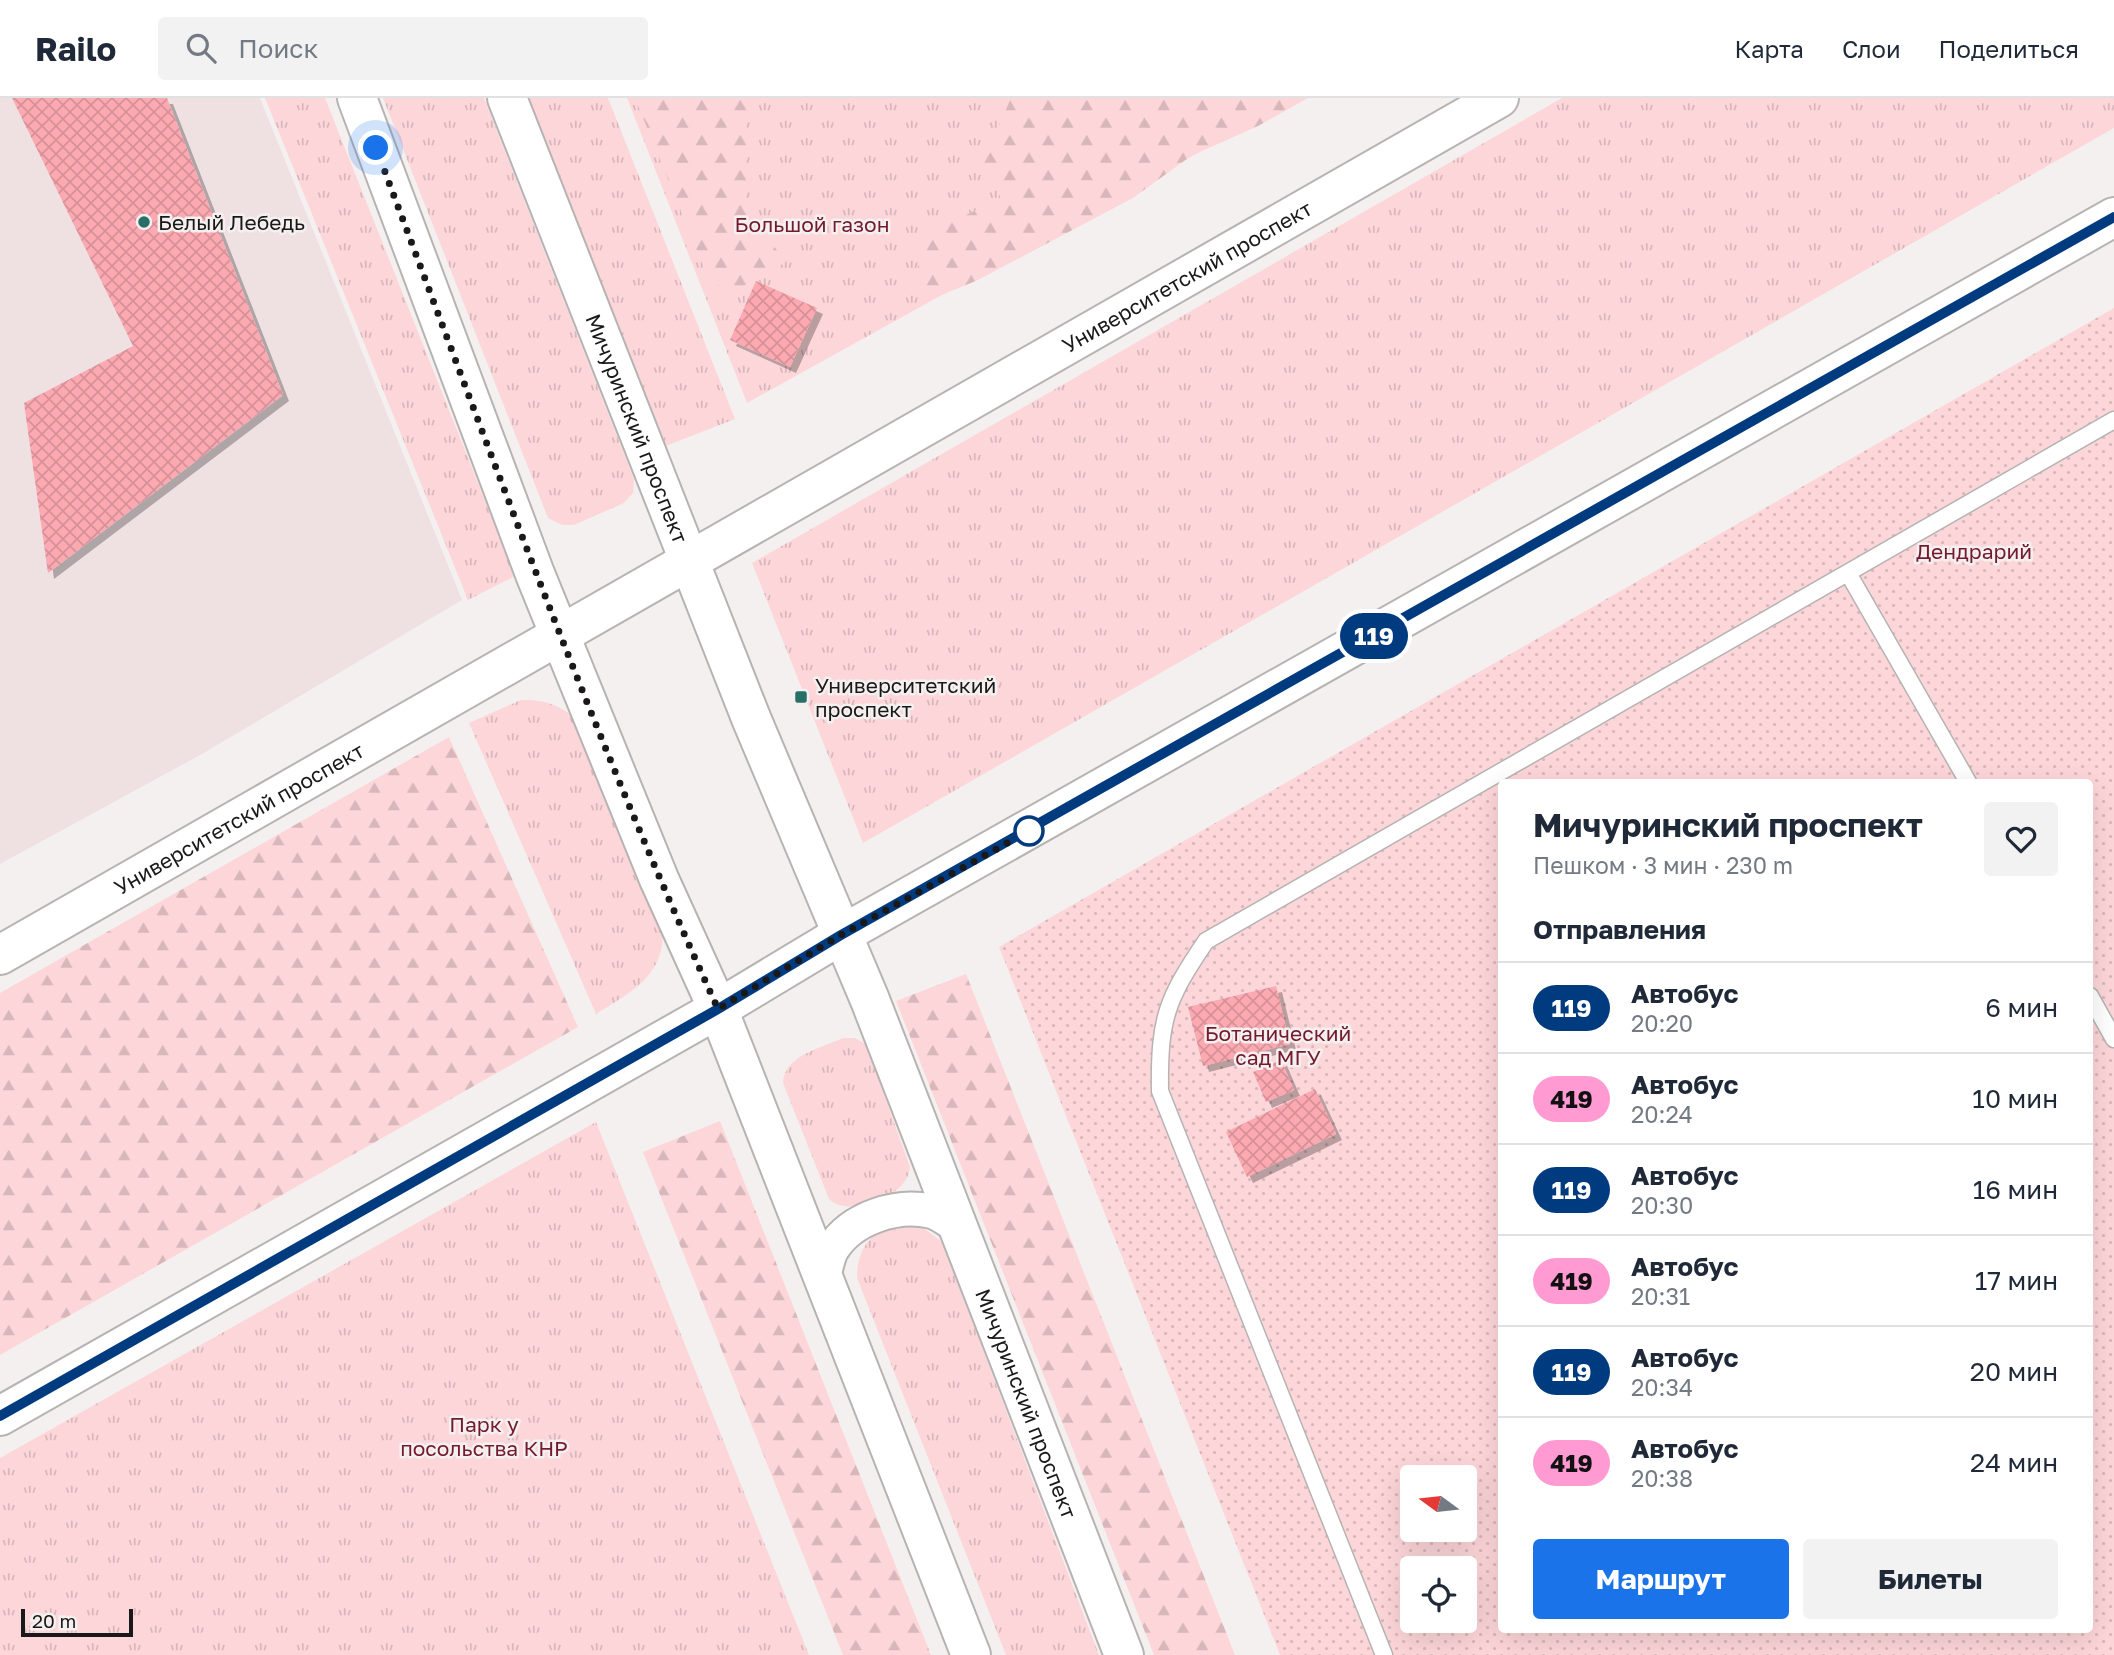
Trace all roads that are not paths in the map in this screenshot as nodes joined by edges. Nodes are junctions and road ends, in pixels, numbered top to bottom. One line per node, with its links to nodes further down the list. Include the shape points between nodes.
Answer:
1 (357, 98): 8 (main road)
2 (507, 98): 6 (main road, Мичуринский проспект)
3 (1499, 98): 6 (main road, Университетский проспект)
4 (2114, 217): 10 (main road)
5 (2114, 421): 7 (lane)
6 (690, 561): 8 (main road, Университетский проспект); 10 (main road, Мичуринский проспект)
7 (1848, 573): 9 (lane); 20 (lane, via 1206,941 1168,1002 1159,1044 1160,1091)
8 (560, 632): 11 (main road, Университетский проспект); 13 (main road, via 659,879)
9 (1966, 779)
10 (841, 935): 13 (main road); 15 (main road, Мичуринский проспект)
11 (0, 955)
12 (2093, 1001): 14 (lane)
13 (718, 1009): 16 (main road); 17 (main road)
14 (2114, 1039)
15 (959, 1227): 16 (street, via 932,1211 904,1209 873,1217 852,1227 832,1248); 19 (main road, Мичуринский проспект)
16 (824, 1274): 18 (main road)
17 (0, 1416)
18 (971, 1655)
19 (1124, 1655)
20 (1384, 1655)

